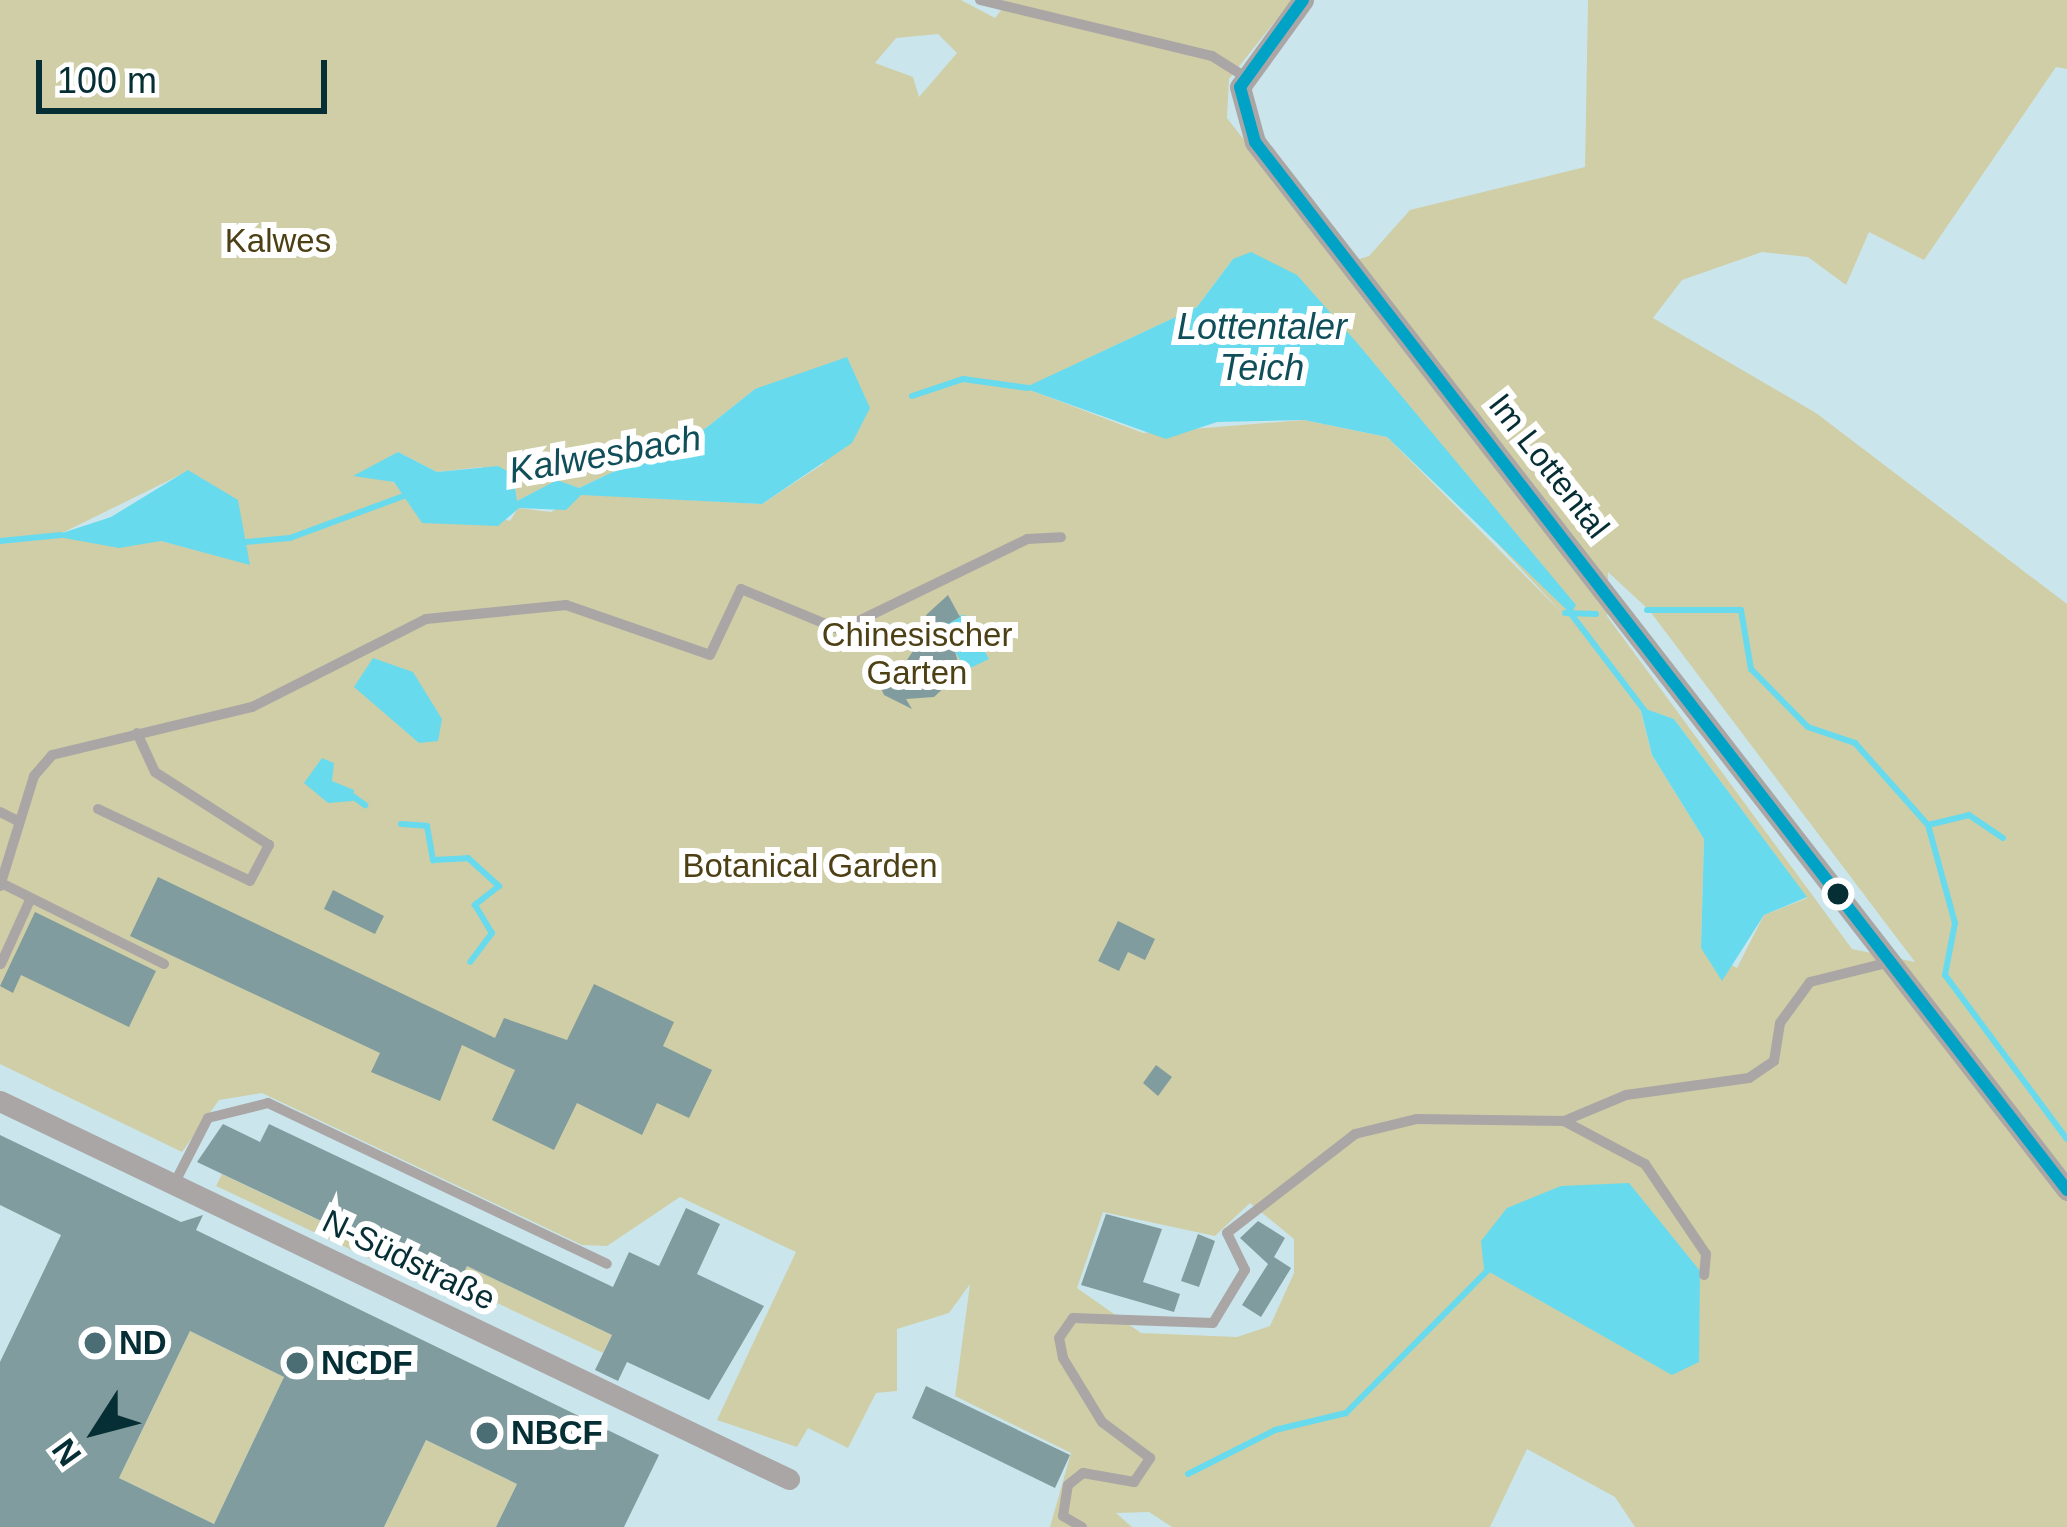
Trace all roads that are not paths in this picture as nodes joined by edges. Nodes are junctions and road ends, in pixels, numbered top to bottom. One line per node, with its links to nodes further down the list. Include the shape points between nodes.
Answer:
1 (980, 0): 3 (lane, via 1212,56)
2 (1303, 0): 3 (street)
3 (1244, 76): 11 (street, Im Lottental, via 1240,111 1256,142)
4 (1061, 537): 5 (lane, via 1027,538 839,630 741,589 710,656 609,612 466,610 387,633 252,707)
5 (136, 733): 6 (lane, via 155,772 268,844 250,881); 8 (lane, via 52,755)
6 (98, 808)
7 (0, 812): 8 (lane)
8 (18, 820): 9 (lane)
9 (1, 884): 10 (lane)
10 (31, 898): 12 (lane); 13 (lane)
11 (1892, 963): 15 (lane, via 1859,961 1810,982 1780,1023 1774,1060 1749,1078 1626,1096); 17 (street, Im Lottental)
12 (2, 964)
13 (164, 964)
14 (0, 1101): 16 (street, N-Südstraße)
15 (1564, 1121): 19 (lane, via 1645,1164 1706,1254); 21 (lane, via 1378,1123 1227,1233 1245,1270 1213,1323 1073,1318 1063,1358 1102,1422 1150,1458 1135,1482 1083,1473 1068,1485 1063,1516)
16 (174, 1184): 18 (lane, via 208,1118 268,1103); 20 (street, N-Südstraße)
17 (2067, 1190)
18 (607, 1264)
19 (1704, 1275)
20 (789, 1479)
21 (1082, 1527)

